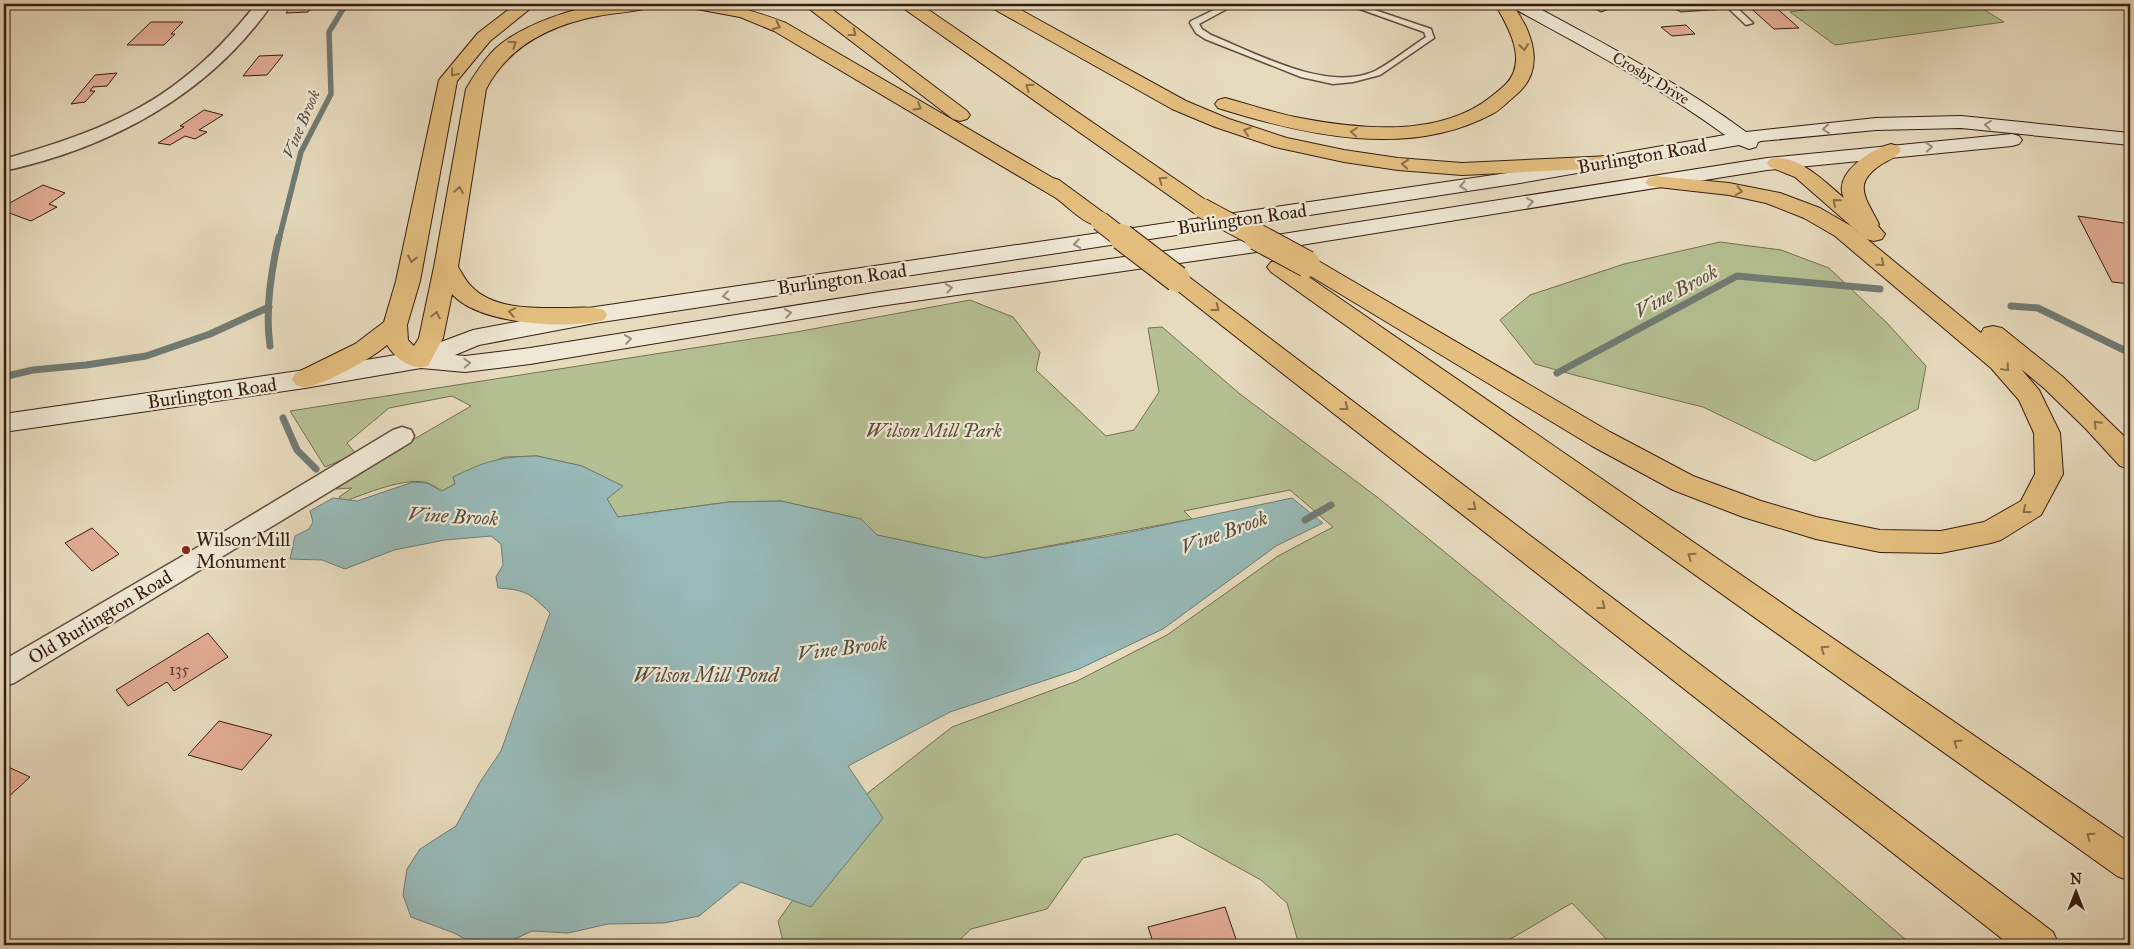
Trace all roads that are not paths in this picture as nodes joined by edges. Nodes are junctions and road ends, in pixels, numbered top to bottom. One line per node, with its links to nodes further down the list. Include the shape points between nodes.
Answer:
1 (264, 4): 25 (street, via 199,74 157,105 109,129)
2 (527, 4): 33 (highway, one-way to 33, via 484,37 448,80 408,281)
3 (642, 4): 31 (highway, one-way to 3, via 476,89 492,60 516,41 542,28 579,15)
4 (697, 4): 28 (highway, one-way to 28, via 744,13 780,27)
5 (814, 4): 28 (highway, one-way to 28)
6 (909, 4): 30 (highway, one-way to 6, bridge, via 1202,208)
7 (998, 4): 17 (highway)
8 (1232, 4): 9 (lane, via 1194,23 1208,37 1304,75 1333,81 1377,73 1430,38 1428,31)
9 (1350, 4)
10 (1503, 4): 17 (highway, one-way to 17, via 1524,41 1525,59 1519,80 1503,99 1483,112 1431,128 1398,133 1331,130 1250,113 1191,90 1081,39)
11 (1519, 4): 18 (main road, Crosby Drive, via 1642,71)
12 (1546, 4): 20 (main road, Crosby Drive, via 1678,77)
13 (1670, 4): 16 (lane, via 1681,9 1730,5)
14 (2120, 4): 15 (lane)
15 (2130, 8)
16 (1749, 23)
17 (1044, 28): 24 (highway, one-way to 17, via 1462,169 1344,156 1282,143 1179,105)
18 (1673, 92): 20 (main road, Crosby Drive); 22 (main road, via 1686,111 1688,128)
19 (2071, 134): 20 (main road, Burlington Road, one-way to 20, via 1960,122 1876,124); 21 (main road, Burlington Road); 23 (main road, Burlington Road, one-way to 19)
20 (1751, 137): 22 (main road, Burlington Road); 26 (main road, Crosby Drive)
21 (2130, 138)
22 (1668, 150): 24 (main road, Burlington Road)
23 (1891, 150): 26 (main road, Burlington Road); 29 (highway, via 1852,180 1852,192)
24 (1611, 162): 32 (main road, Burlington Road, one-way to 32)
25 (4, 165)
26 (1791, 166): 27 (main road, Burlington Road); 29 (highway, one-way to 26)
27 (1656, 182): 30 (highway, one-way to 30, via 1772,198 1812,213 1843,231 2000,362 2030,396 2047,433 2049,474 2031,508 1991,532 1941,542 1880,540 1816,528 1753,509 1683,483); 34 (main road, Burlington Road, one-way to 27, via 464,364 530,356 880,298 1270,243)
28 (1067, 195): 41 (highway, one-way to 41, bridge)
29 (1873, 234): 38 (highway, one-way to 29, via 2054,382)
30 (1293, 266): 40 (highway, one-way to 30)
31 (446, 268): 32 (highway, one-way to 31, via 533,316 488,308 465,294); 34 (highway, one-way to 31, via 431,338)
32 (595, 315): 34 (main road, Burlington Road, via 473,338)
33 (395, 325): 34 (highway, via 396,340 402,349); 35 (highway, via 382,339)
34 (419, 360): 35 (main road, Burlington Road)
35 (305, 379): 36 (main road, Burlington Road)
36 (4, 423)
37 (402, 436): 39 (street, Old Burlington Road)
38 (2130, 459)
39 (4, 674)
40 (2130, 864)
41 (2040, 945)

